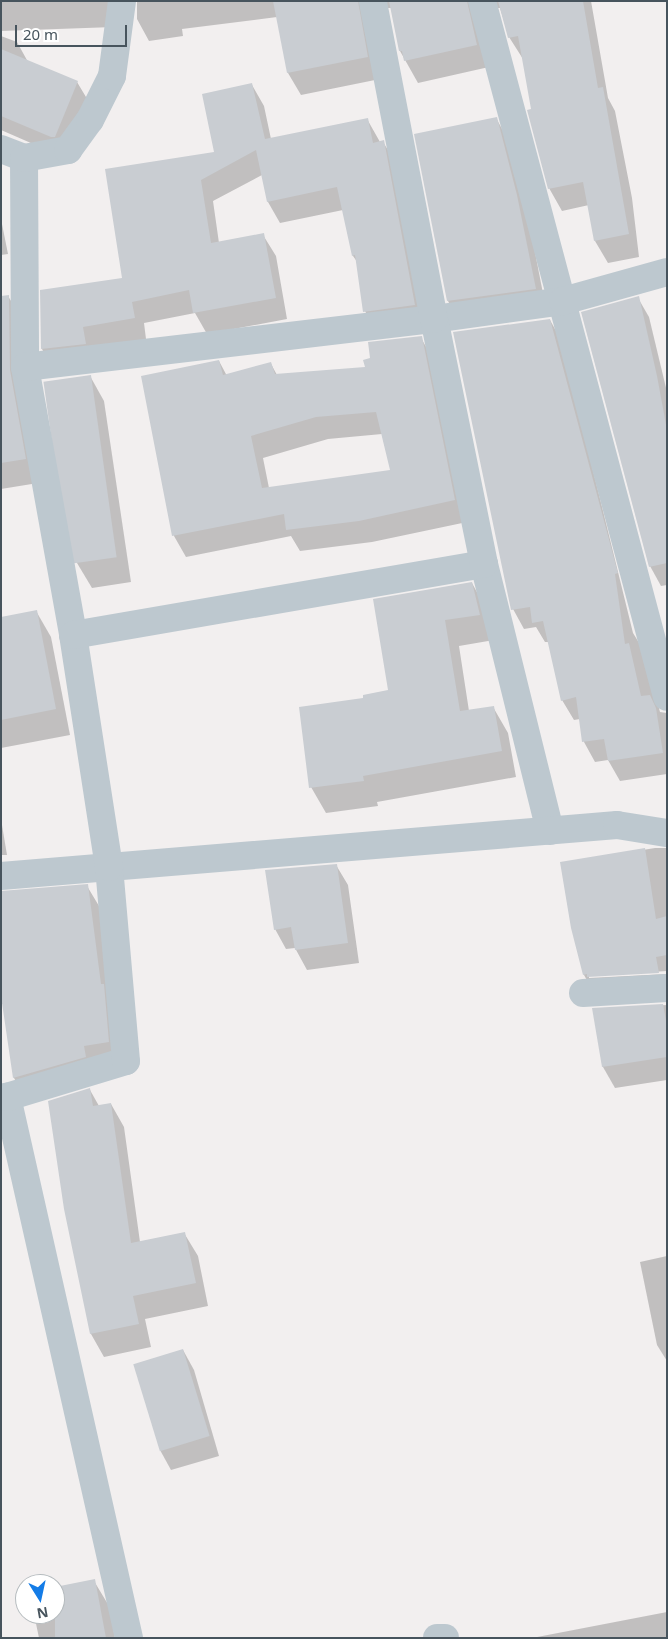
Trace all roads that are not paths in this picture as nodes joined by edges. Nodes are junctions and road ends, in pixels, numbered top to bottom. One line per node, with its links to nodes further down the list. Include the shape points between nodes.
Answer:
1 (122, 1): 4 (street, via 112,76 90,120 68,150)
2 (373, 1): 7 (street)
3 (482, 1): 6 (street)
4 (12, 154): 8 (street)
5 (667, 272): 6 (street)
6 (563, 301): 7 (street); 11 (street)
7 (434, 319): 8 (street); 9 (street)
8 (25, 367): 10 (street)
9 (484, 564): 10 (street); 12 (street)
10 (73, 635): 14 (street)
11 (667, 697)
12 (550, 830): 13 (street, via 617,825); 14 (street)
13 (667, 833)
14 (110, 867): 15 (street); 18 (street, via 126,1061 7,1097)
15 (1, 876)
16 (667, 988): 17 (street)
17 (583, 993)
18 (129, 1638)
19 (437, 1638): 20 (street)
20 (445, 1638)

